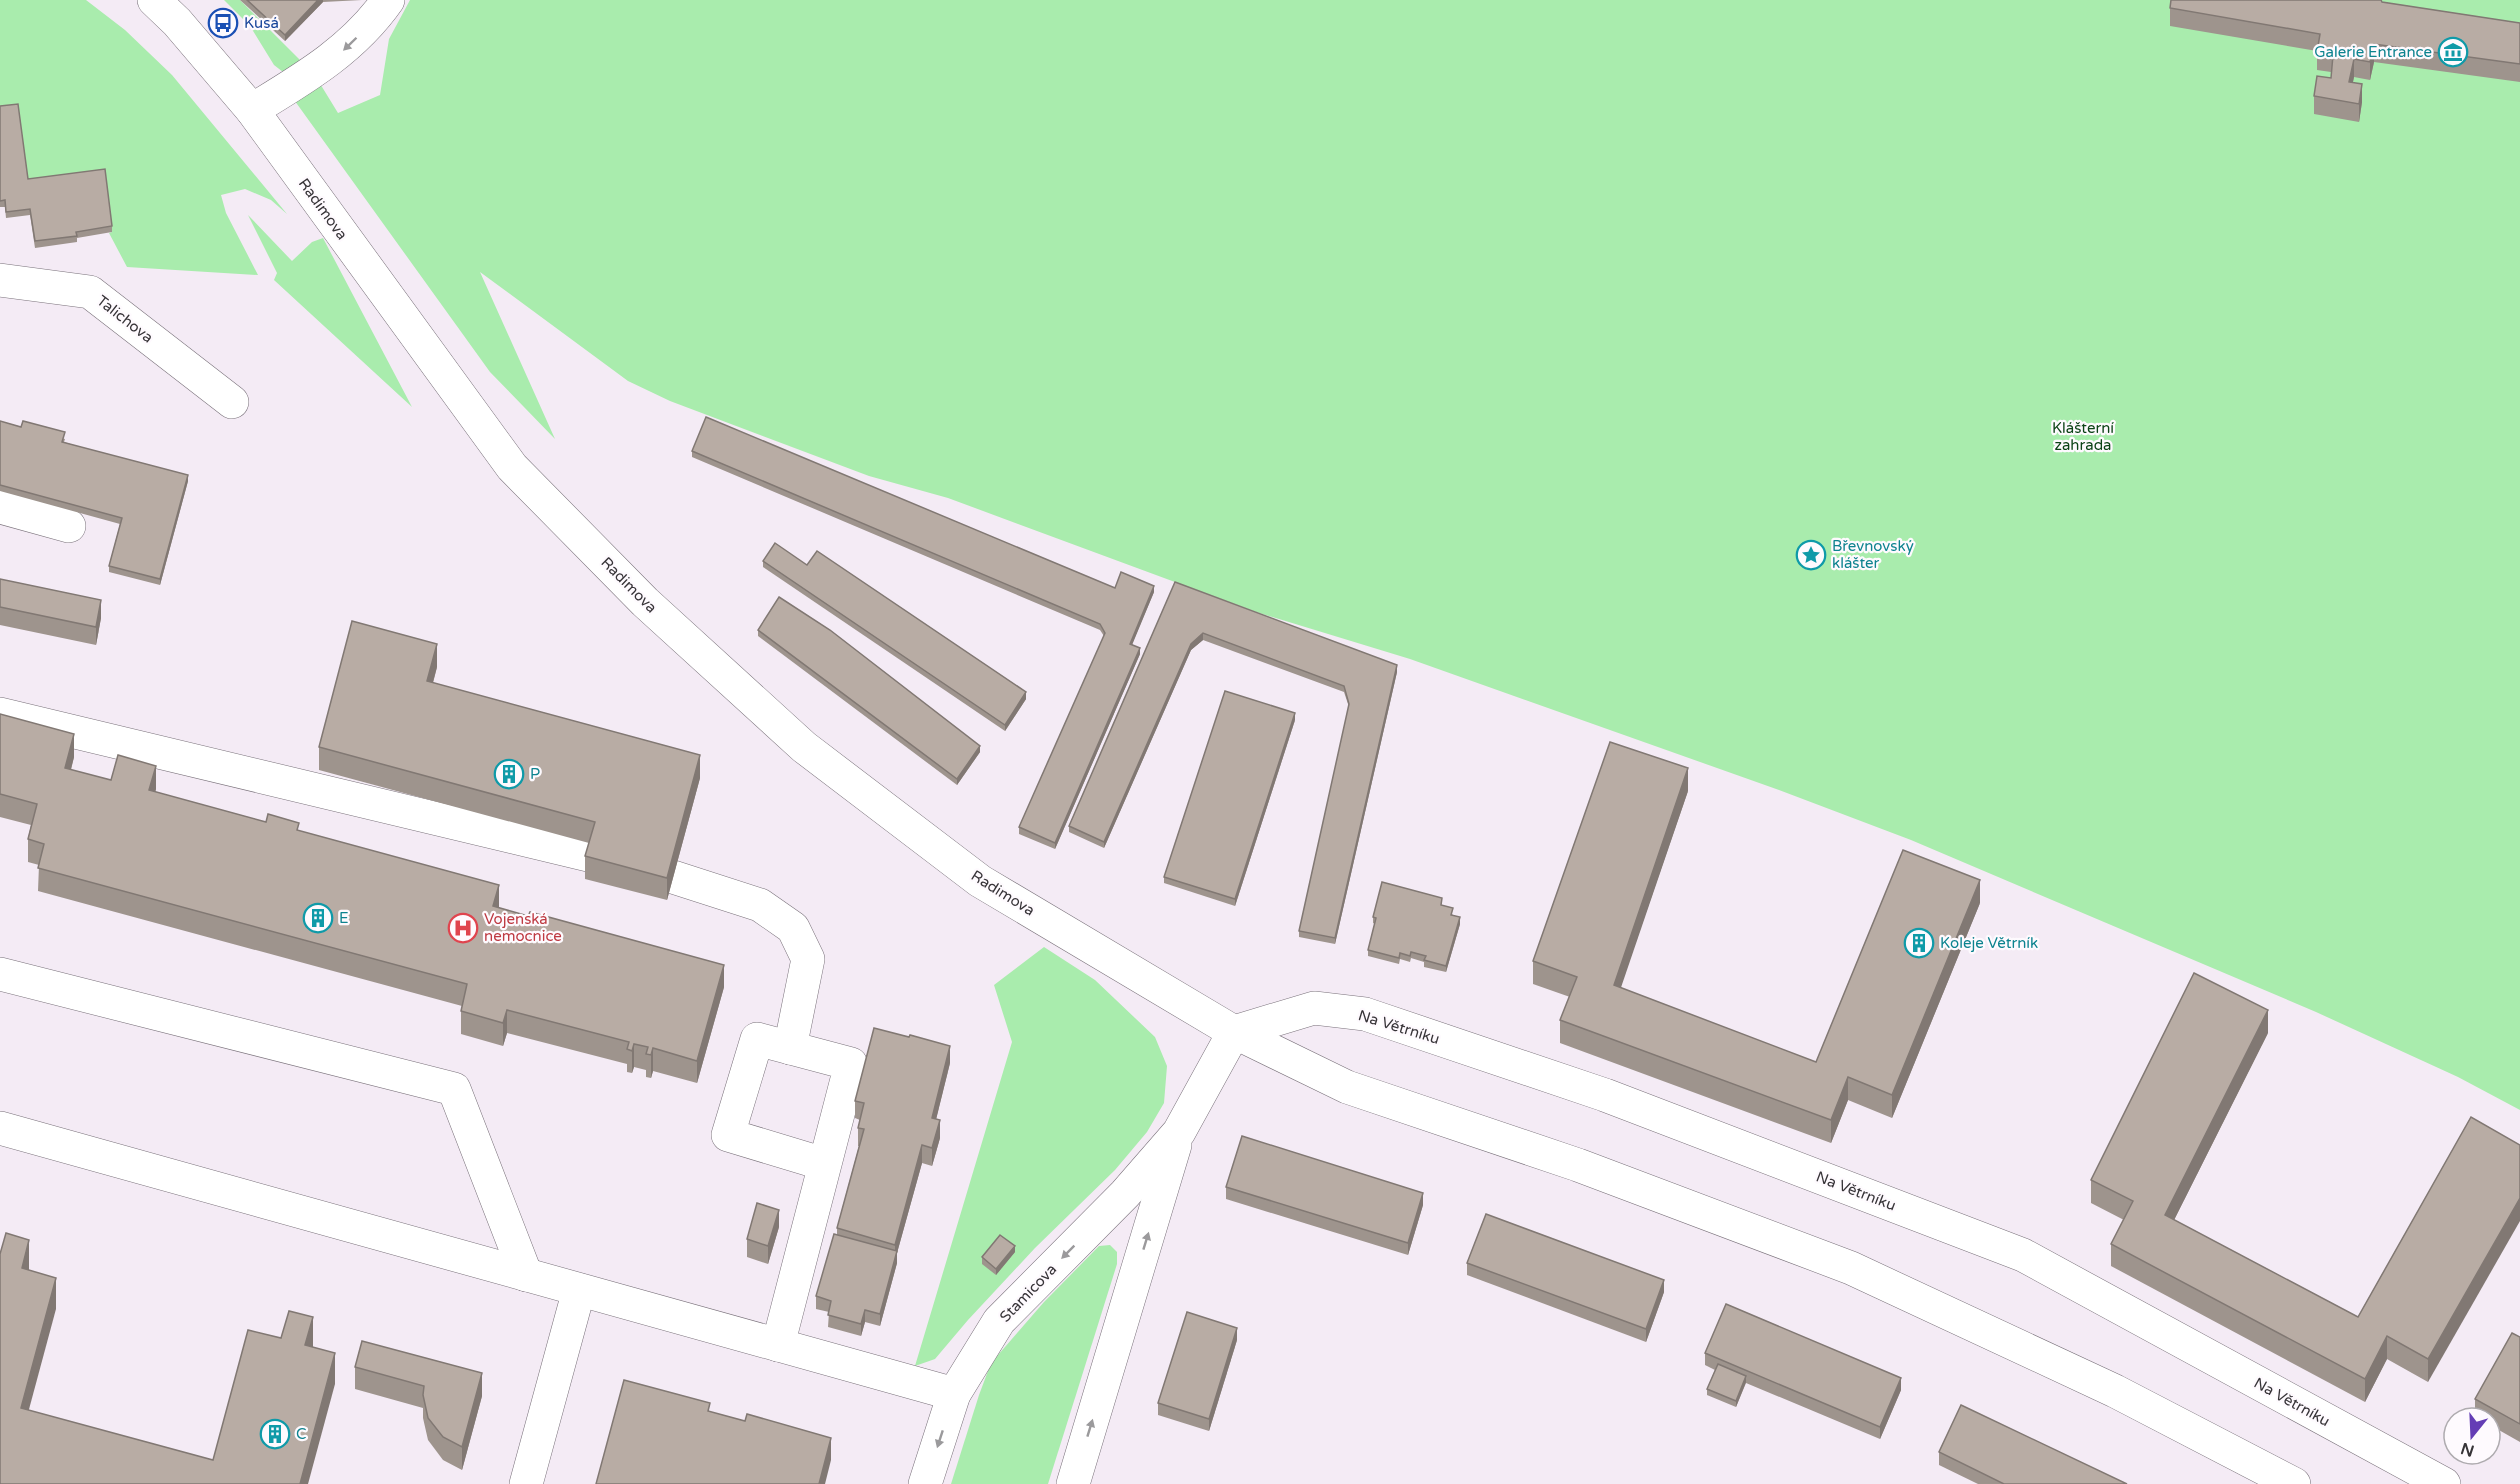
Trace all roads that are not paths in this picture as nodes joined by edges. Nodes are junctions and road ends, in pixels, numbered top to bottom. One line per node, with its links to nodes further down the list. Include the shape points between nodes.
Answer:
1 (154, 0): 3 (street, Radimova)
2 (388, 0): 3 (street, one-way to 3, via 374,21 334,58)
3 (252, 110): 12 (street, Radimova, via 512,467 645,602 804,747 980,881)
4 (0, 280): 5 (street, Talichova, via 90,292)
5 (232, 402)
6 (0, 507): 7 (street)
7 (69, 526)
8 (0, 714): 9 (street)
9 (592, 856)
10 (673, 877): 13 (street, via 760,905 793,928 808,959)
11 (0, 974): 17 (street, via 454,1089)
12 (1234, 1032): 15 (street, Stamicova); 24 (street, via 1347,1087 1578,1165 1851,1268 2115,1391); 25 (street, Na Větrníku, via 1314,1008 1365,1014 1605,1095 2022,1255)
13 (790, 1048): 16 (street, via 851,1064); 16 (street, via 757,1039 728,1135)
14 (0, 1128): 17 (street)
15 (1179, 1132): 20 (street, Stamicova, one-way to 20, via 1125,1194 999,1321); 23 (street, Stamicova, one-way to 15)
16 (824, 1164): 19 (street)
17 (526, 1275): 18 (street)
18 (579, 1290): 19 (street); 21 (street)
19 (778, 1345): 20 (street)
20 (954, 1394): 22 (street, Stamicova, one-way to 22)
21 (526, 1484)
22 (925, 1484)
23 (1073, 1484)
24 (2294, 1484)
25 (2444, 1484)

